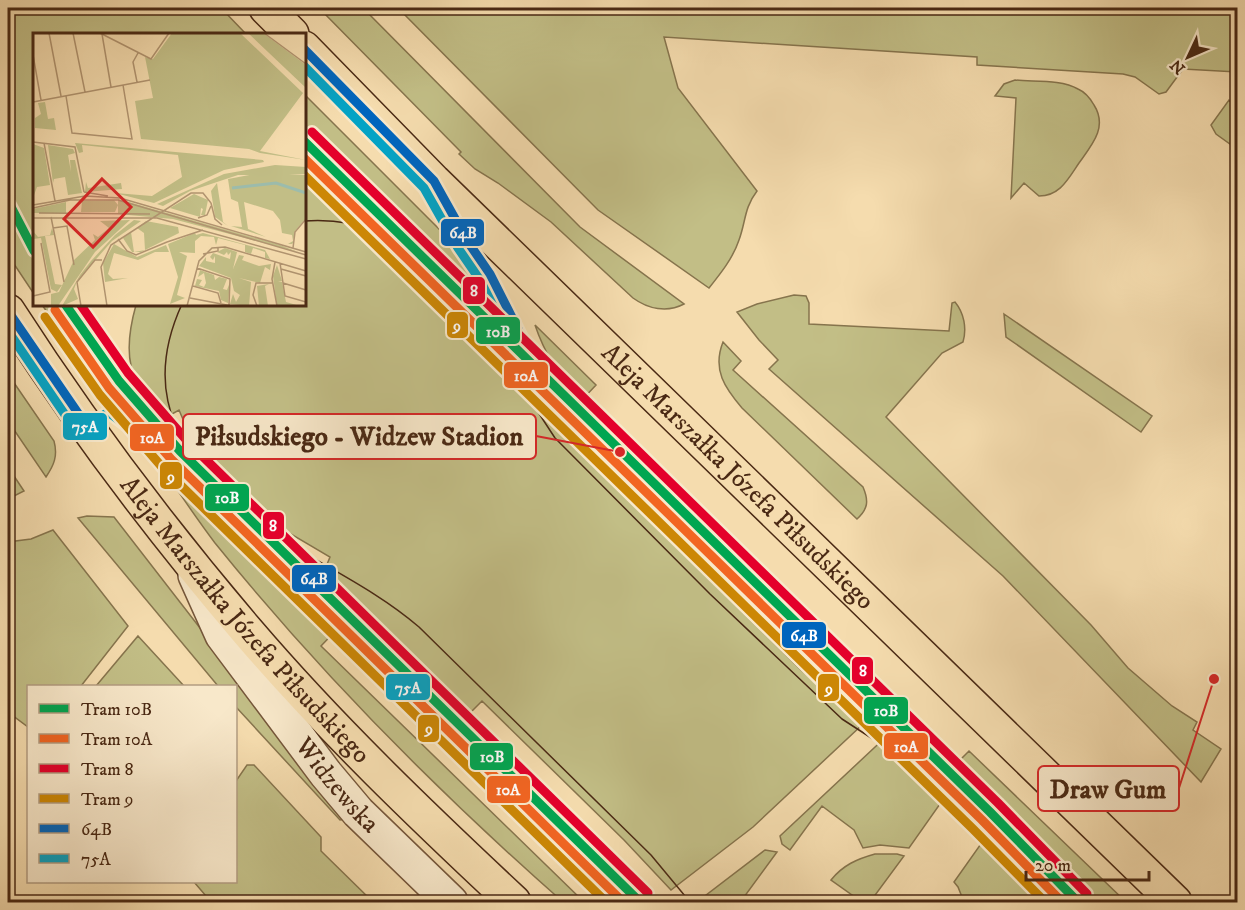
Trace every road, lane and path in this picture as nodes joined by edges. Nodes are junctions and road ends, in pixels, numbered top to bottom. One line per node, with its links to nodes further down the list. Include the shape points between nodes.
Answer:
1 (266, 8): 2 (main road)
2 (291, 33)
3 (306, 50): 8 (main road, Aleja Marszałka Józefa Piłsudskiego, via 426,174)
4 (8, 312): 5 (main road, Aleja Marszałka Józefa Piłsudskiego)
5 (188, 560): 6 (street, Widzewska, via 222,634 326,774 358,812); 7 (main road, Aleja Marszałka Józefa Piłsudskiego, via 314,704)
6 (451, 903)
7 (514, 903)
8 (1175, 903)

